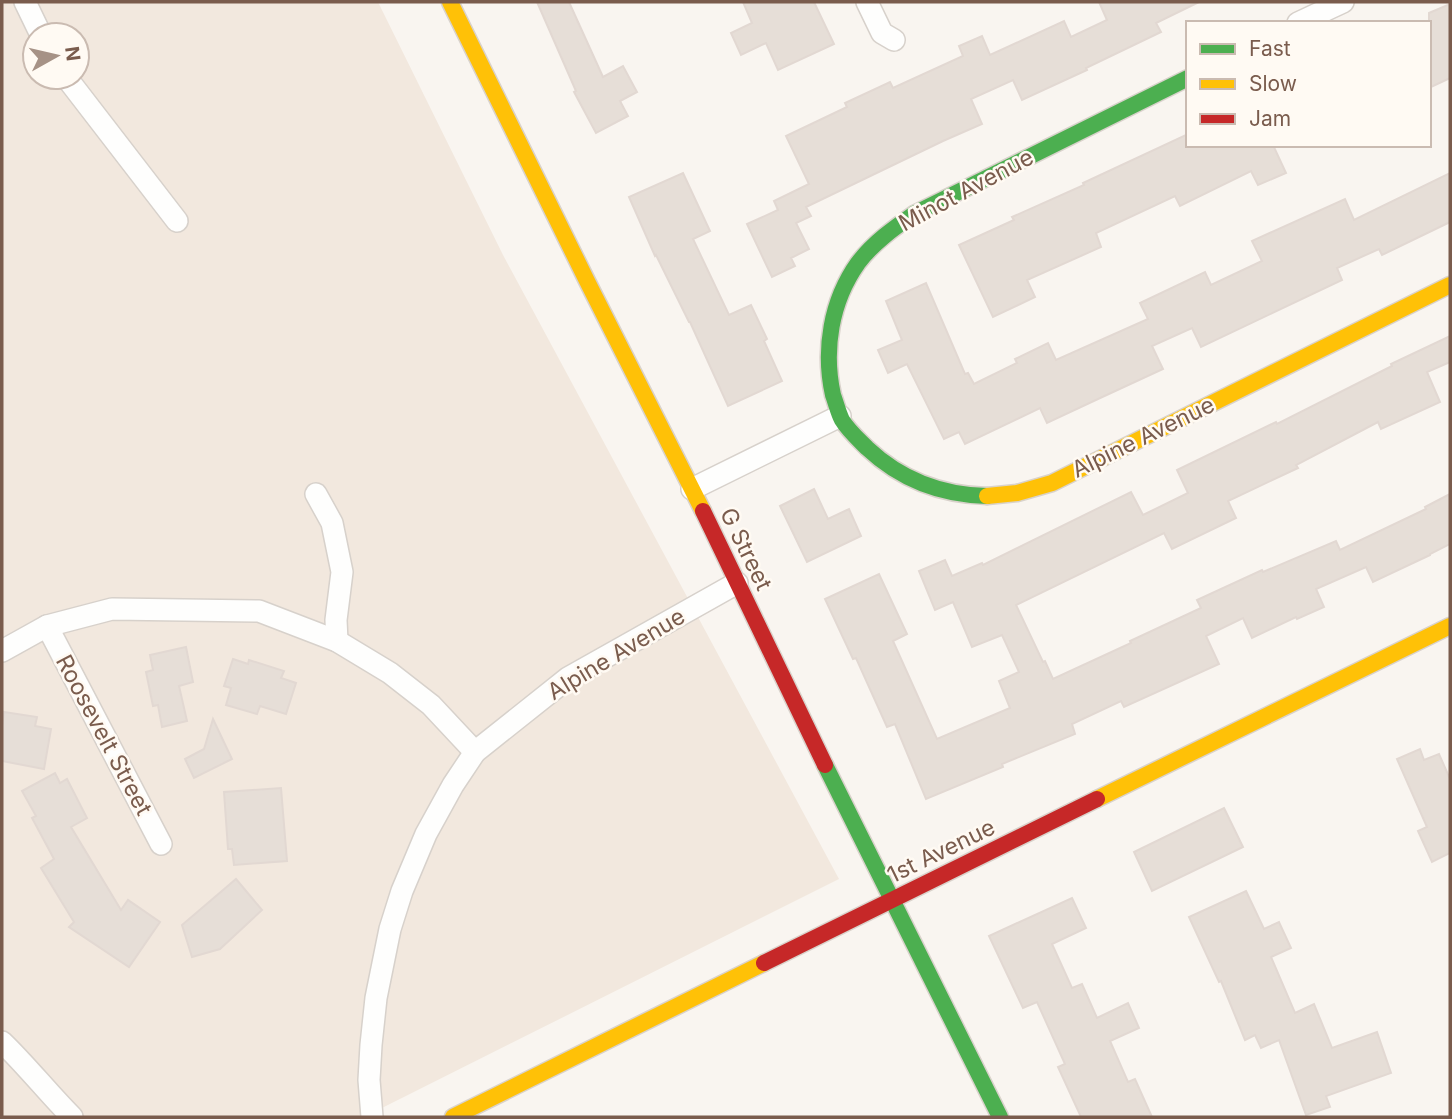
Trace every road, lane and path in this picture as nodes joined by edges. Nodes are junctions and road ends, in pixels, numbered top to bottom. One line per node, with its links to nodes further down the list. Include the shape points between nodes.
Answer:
1 (25, 2): 6 (street)
2 (450, 2): 13 (street, G Street)
3 (867, 2): 7 (street, via 882,33)
4 (1343, 2): 5 (street)
5 (1298, 15)
6 (34, 21)
7 (894, 40)
8 (1186, 79): 12 (street, Minot Avenue, via 914,214 888,232 858,263 832,324 830,382)
9 (77, 91): 10 (street)
10 (177, 221)
11 (1450, 285): 12 (street, Alpine Avenue, via 1028,491 979,496 930,487 870,452)
12 (840, 416): 13 (street)
13 (692, 489): 15 (street, G Street)
14 (316, 494): 18 (street, via 332,523 342,572)
15 (737, 583): 20 (street, Alpine Avenue, via 568,678); 22 (street, G Street)
16 (47, 626): 18 (street, via 112,609 258,611); 19 (street); 21 (street, Roosevelt Street)
17 (1450, 626): 22 (street, 1st Avenue)
18 (337, 641): 20 (street, via 431,705)
19 (2, 651)
20 (475, 752): 25 (street, Alpine Avenue, via 426,834 390,929 371,1045)
21 (160, 844)
22 (892, 901): 26 (street, 1st Avenue); 27 (street, G Street)
23 (2, 1042): 24 (street)
24 (72, 1117)
25 (372, 1117)
26 (453, 1117)
27 (1000, 1117)

